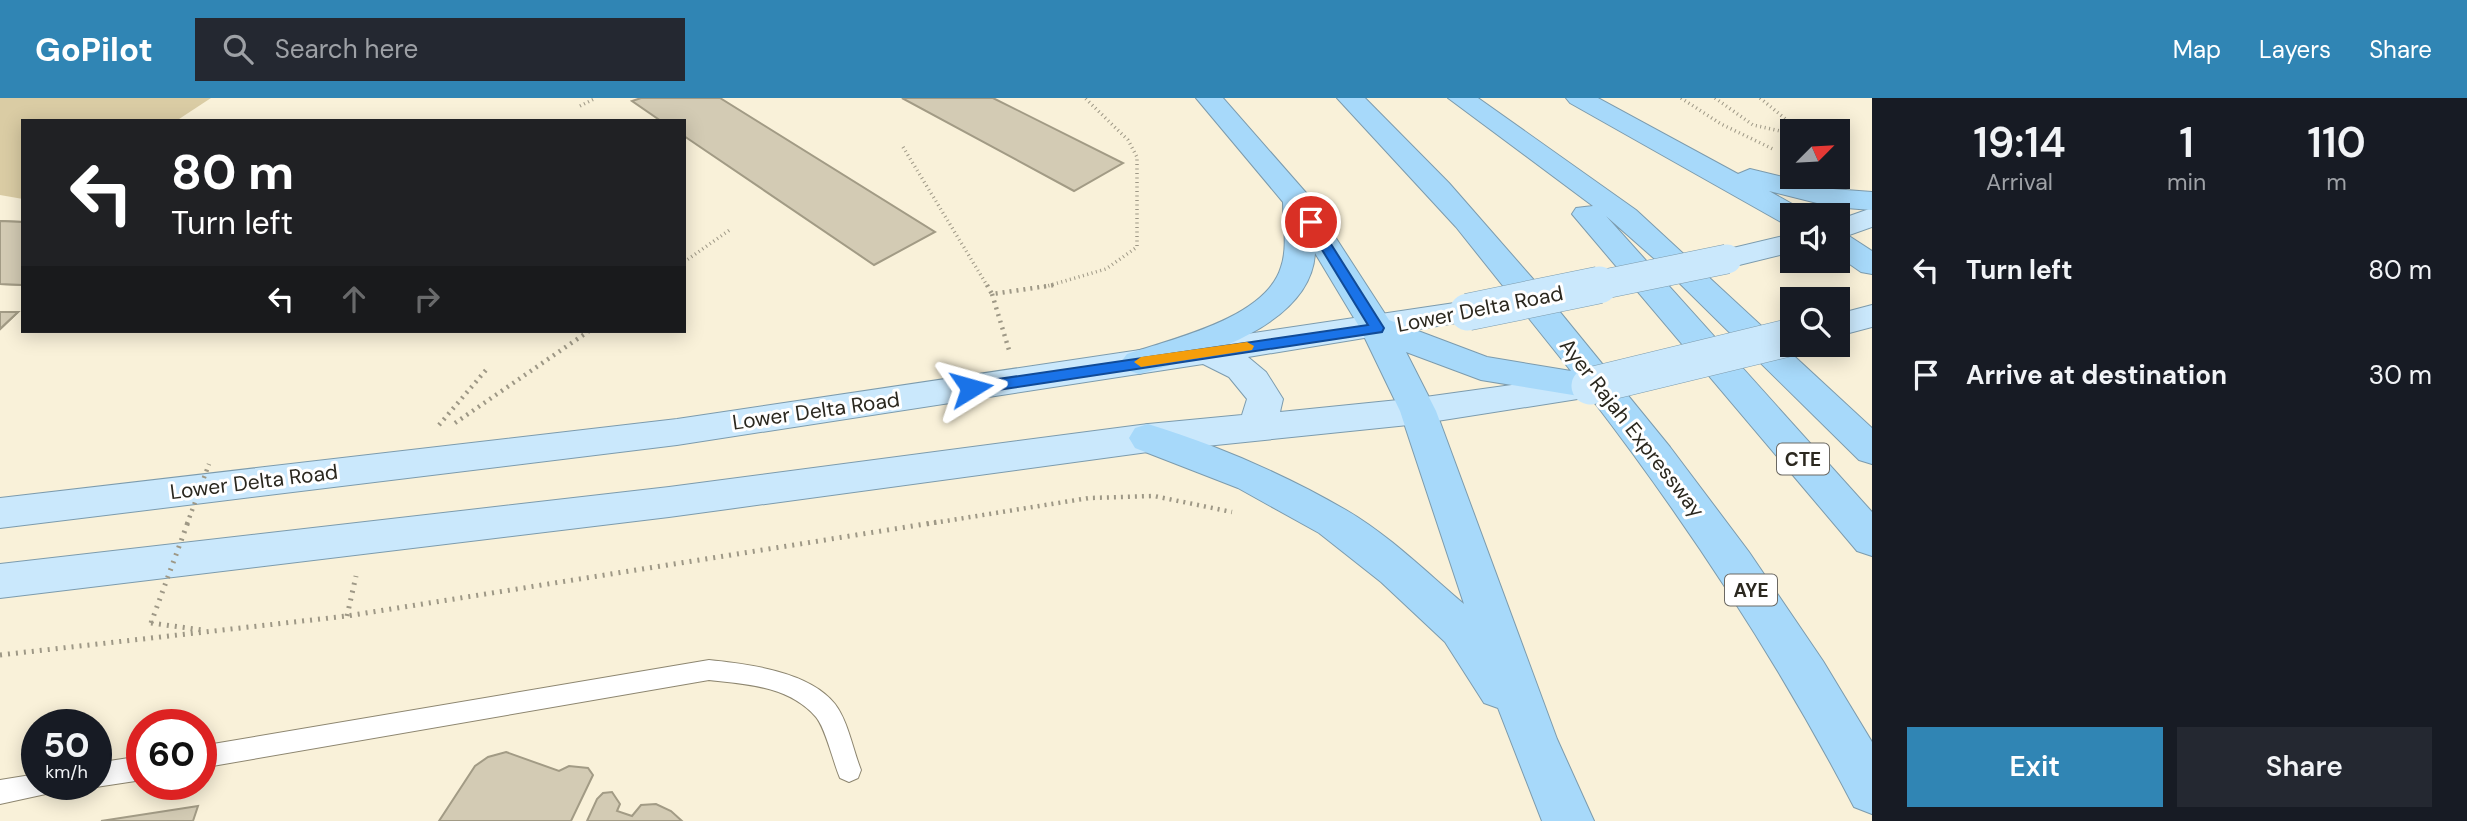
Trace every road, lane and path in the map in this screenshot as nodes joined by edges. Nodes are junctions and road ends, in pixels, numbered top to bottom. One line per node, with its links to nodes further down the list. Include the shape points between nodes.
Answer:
1 (596, 98): 10 (path)
2 (1085, 98): 25 (path, via 1128,140 1137,156 1137,247 1105,271 1064,283)
3 (1209, 98): 15 (highway)
4 (1350, 98): 52 (highway, Ayer Rajah Expressway / AYE, via 1394,139 1485,240 1639,432 1726,551)
5 (1461, 98): 14 (highway)
6 (1579, 98): 13 (highway)
7 (1681, 98): 12 (path, via 1721,124)
8 (1715, 98): 9 (path, via 1753,125 1785,132 1788,121)
9 (1760, 98)
10 (580, 106)
11 (903, 147): 25 (path)
12 (1780, 152)
13 (1682, 155): 16 (highway, via 1755,180 1833,198); 17 (highway)
14 (1545, 156): 41 (highway, via 1668,254); 45 (highway, CTE, via 1558,181)
15 (1298, 201): 28 (highway); 33 (highway, via 1298,266 1289,286 1273,303 1238,328)
16 (1872, 201)
17 (1780, 209)
18 (1872, 217): 19 (main road)
19 (1850, 225)
20 (731, 229): 23 (path)
21 (1780, 246): 28 (main road, Lower Delta Road, bridge)
22 (1850, 251): 24 (highway)
23 (686, 261)
24 (1872, 265)
25 (992, 294): 32 (path)
26 (1872, 316): 27 (main road)
27 (1850, 322)
28 (1377, 328): 31 (main road, Lower Delta Road); 35 (highway); 36 (highway)
29 (586, 333): 38 (path)
30 (1780, 340): 35 (main road, bridge, via 1590,386)
31 (1208, 353): 33 (main road, Lower Delta Road); 37 (main road, via 1235,362 1254,379 1265,399)
32 (1010, 354)
33 (1139, 362): 43 (main road, Lower Delta Road, via 677,432)
34 (486, 370): 39 (path)
35 (1543, 386): 36 (main road)
36 (1418, 411): 37 (main road); 49 (highway)
37 (1257, 429): 40 (main road)
38 (445, 430)
39 (432, 434)
40 (1148, 438): 46 (main road, via 669,502); 49 (highway, via 1252,478 1333,522 1396,570 1461,628)
41 (1872, 450)
42 (209, 464): 47 (path, bridge, via 151,623)
43 (0, 513)
44 (1244, 514): 47 (path, via 1154,496 1089,498 347,616)
45 (1872, 540)
46 (0, 581)
47 (210, 632): 48 (path)
48 (0, 655)
49 (1534, 740): 55 (highway)
50 (217, 754): 51 (lane, via 709,670 768,677 802,693 826,711)
51 (849, 770)
52 (1866, 776)
53 (21, 788): 54 (lane)
54 (0, 792)
55 (1568, 821)

